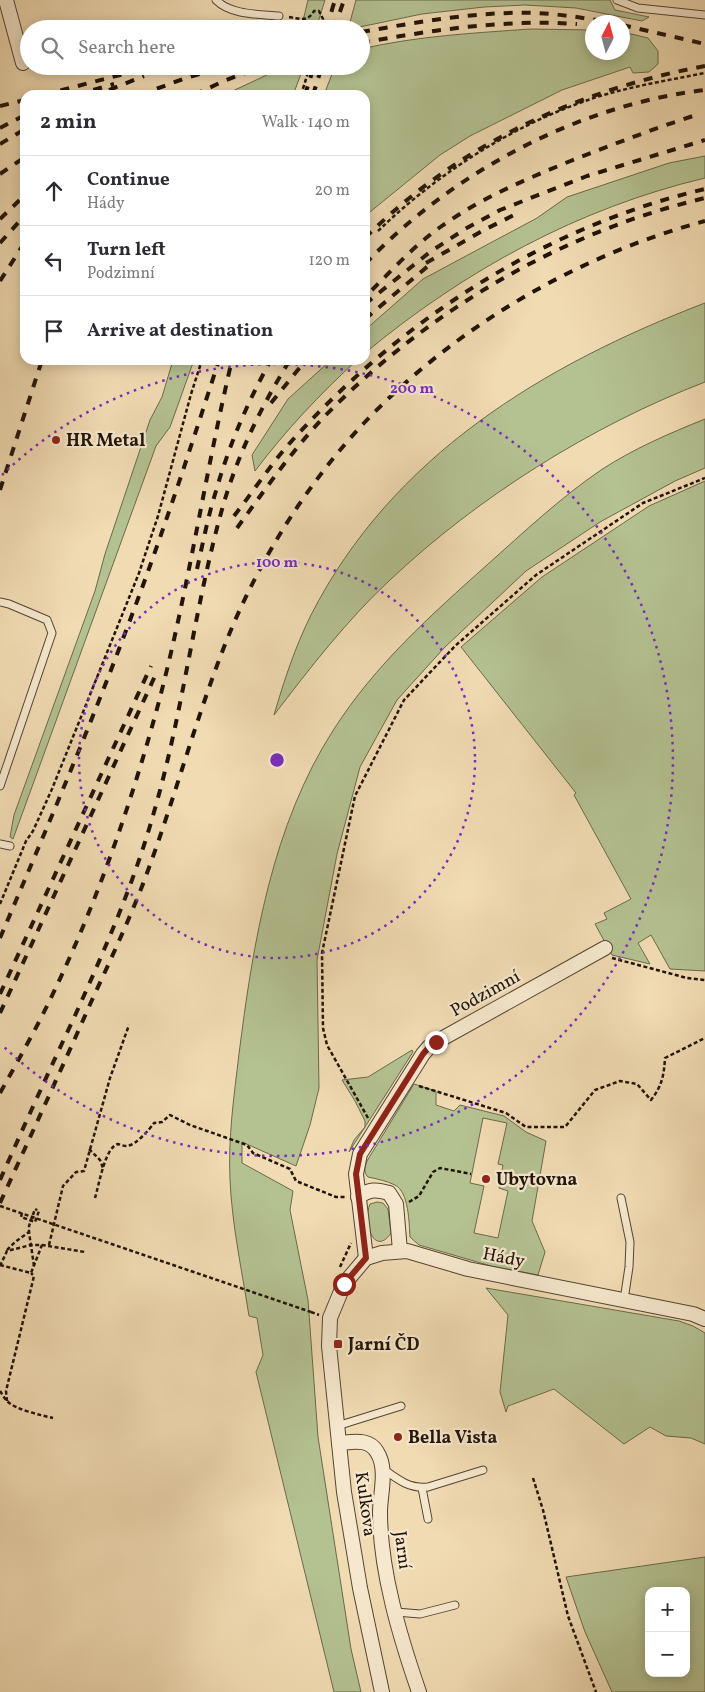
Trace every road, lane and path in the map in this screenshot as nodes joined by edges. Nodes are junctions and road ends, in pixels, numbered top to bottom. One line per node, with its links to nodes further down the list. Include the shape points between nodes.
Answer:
1 (6, 0): 9 (street)
2 (216, 0): 5 (lane, via 234,10)
3 (618, 0): 4 (lane, via 638,8)
4 (705, 15)
5 (279, 16): 6 (path)
6 (306, 20)
7 (306, 20): 8 (path, via 317,10)
8 (323, 20)
9 (20, 49)
10 (705, 73): 13 (path, via 596,98 534,124 452,170)
11 (307, 75): 12 (path)
12 (302, 90)
13 (378, 231)
14 (200, 365): 20 (path, via 158,516 138,573 52,789)
15 (705, 478): 26 (path, via 643,503 536,575 455,646 404,700 355,796 322,953 323,1028 327,1045)
16 (0, 602): 17 (lane, via 47,620 52,633)
17 (0, 786)
18 (0, 844): 19 (lane)
19 (10, 846)
20 (0, 904)
21 (599, 951): 22 (path, via 687,978); 25 (street, Podzimní, via 429,1047)
22 (705, 980)
23 (129, 1024): 27 (path)
24 (705, 1038): 25 (path, via 665,1058 664,1077 652,1100 637,1084 620,1081 595,1090 565,1127 526,1127 506,1113)
25 (406, 1081): 26 (street, Podzimní)
26 (376, 1130): 31 (street, Podzimní, via 357,1164)
27 (89, 1149): 28 (path); 41 (path, via 84,1171 76,1172 63,1186)
28 (103, 1168): 30 (path, via 114,1145 131,1145 154,1123 162,1122 170,1115 245,1144 253,1153 290,1169 296,1181); 32 (path)
29 (471, 1174): 34 (path, via 440,1168 433,1172 419,1196)
30 (336, 1197)
31 (358, 1197): 43 (street, via 368,1190 389,1193 396,1204); 45 (street, Podzimní)
32 (95, 1198)
33 (621, 1198): 50 (lane, via 630,1242)
34 (405, 1204)
35 (0, 1206): 36 (path, bridge)
36 (22, 1214): 37 (path, bridge, via 21,1217 28,1220 35,1222 39,1211 35,1209 33,1216 30,1222); 51 (path, bridge)
37 (29, 1232): 39 (path); 42 (path)
38 (354, 1236): 48 (path)
39 (31, 1245): 40 (path); 42 (path); 47 (path)
40 (42, 1245): 41 (path); 47 (path)
41 (49, 1246): 44 (path)
42 (7, 1251): 46 (path)
43 (400, 1251): 45 (street, Hády); 50 (street, Hády, via 468,1269)
44 (85, 1252)
45 (366, 1258): 51 (street, via 344,1284)
46 (0, 1266): 49 (path)
47 (34, 1267): 49 (path)
48 (338, 1271)
49 (32, 1273): 54 (path, via 34,1276 6,1391)
50 (624, 1300): 52 (street, Hády)
51 (324, 1316): 57 (street, Kulkova)
52 (705, 1319)
53 (0, 1391): 54 (path)
54 (7, 1401): 56 (path)
55 (401, 1406): 57 (lane)
56 (53, 1418)
57 (337, 1426): 58 (street, Kulkova)
58 (339, 1443): 59 (street, Jarní, via 361,1442 372,1446 379,1455); 66 (street, Kulkova, via 352,1540)
59 (382, 1468): 62 (lane, via 401,1482); 65 (street, Jarní, via 380,1522)
60 (483, 1470): 62 (lane)
61 (533, 1478): 68 (path, via 568,1616)
62 (422, 1488): 63 (lane)
63 (428, 1519)
64 (455, 1605): 65 (lane, via 420,1614)
65 (396, 1612): 67 (street, Jarní)
66 (382, 1692)
67 (419, 1692)
68 (596, 1692)

